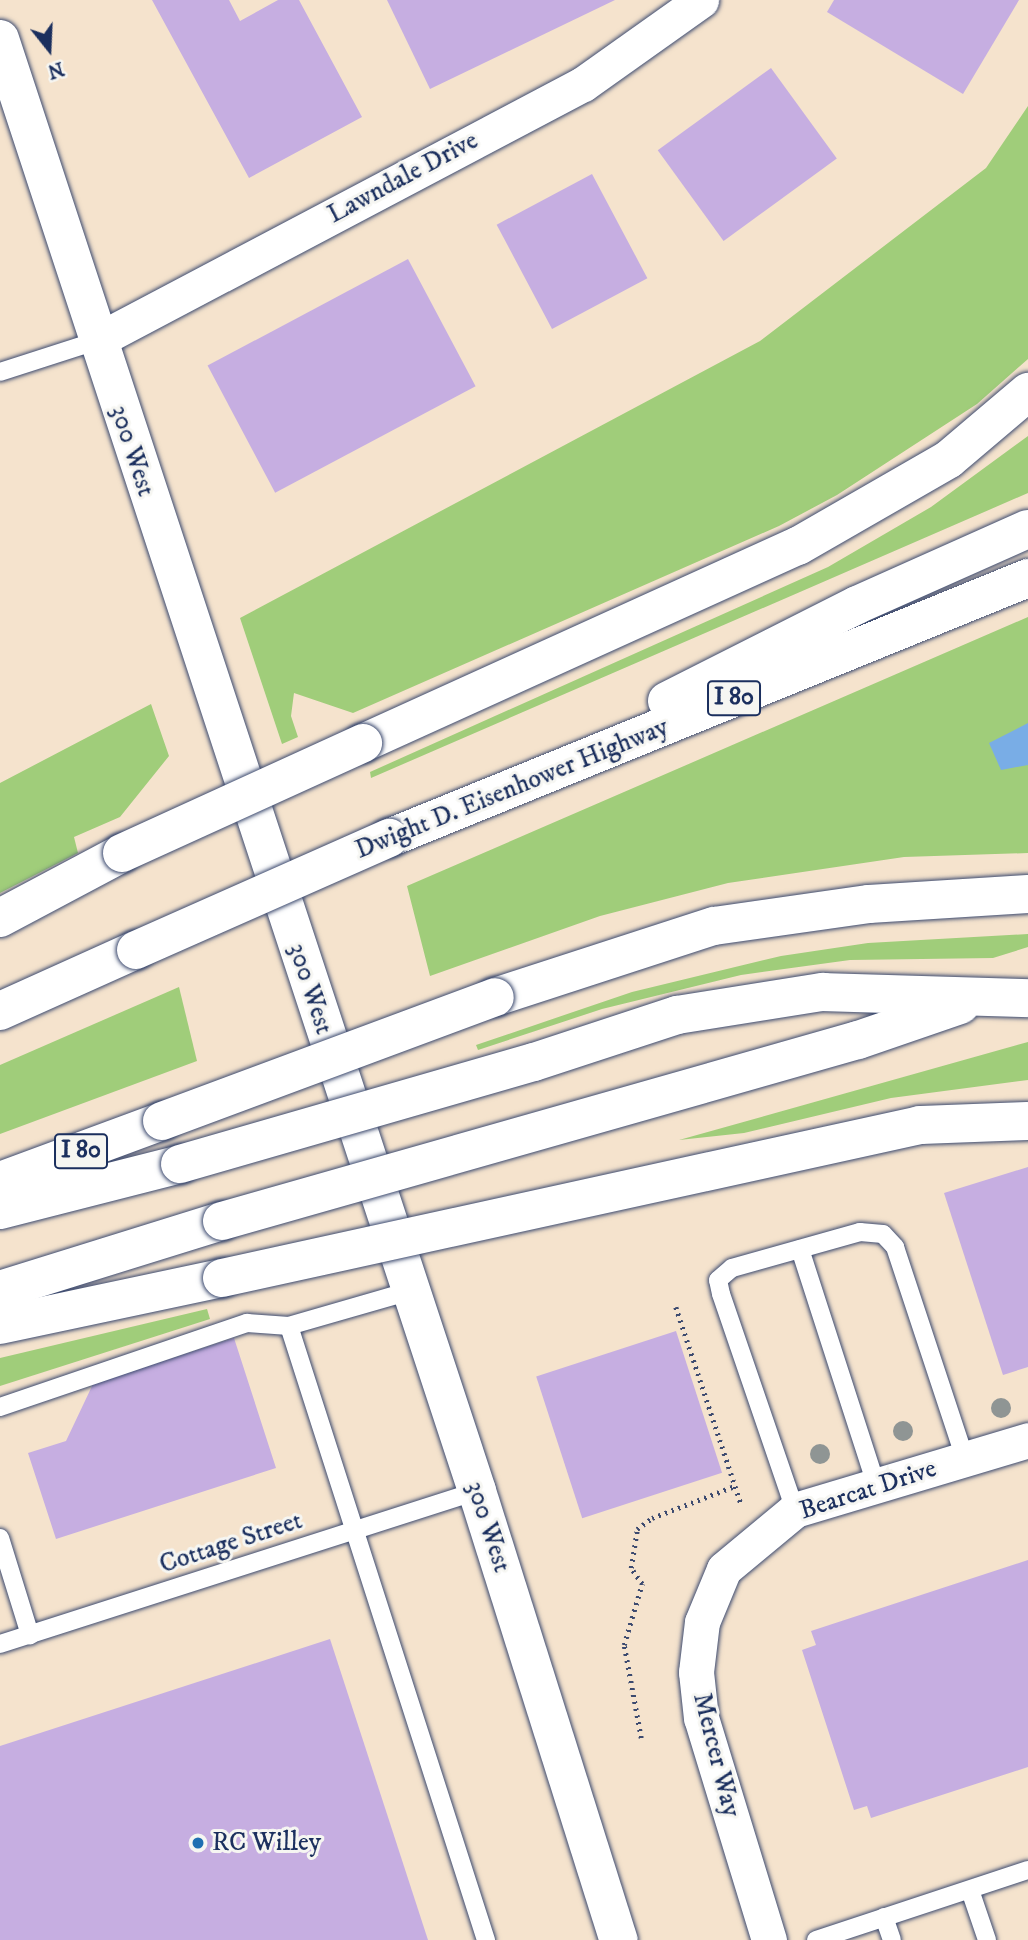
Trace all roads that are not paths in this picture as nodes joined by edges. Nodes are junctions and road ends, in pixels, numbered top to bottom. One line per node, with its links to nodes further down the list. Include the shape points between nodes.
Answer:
1 (701, 0): 3 (street, Lawndale Drive, via 583,84)
2 (0, 38): 3 (main road, 300 West)
3 (96, 341): 4 (lane); 20 (main road, 300 West)
4 (0, 372)
5 (1028, 392): 10 (main road, bridge, via 949,458 798,546 122,853)
6 (1028, 529): 8 (main road, via 857,605)
7 (1028, 578): 8 (main road, Dwight D. Eisenhower Highway / I 80)
8 (439, 816): 13 (main road, Dwight D. Eisenhower Highway / I 80, bridge)
9 (1028, 894): 16 (main road, I 80, bridge, via 869,904 714,926 495,997)
10 (0, 918)
11 (1028, 981): 14 (main road, bridge)
12 (1028, 1000): 14 (main road, bridge); 17 (main road, bridge, via 823,992 677,1015 180,1164)
13 (0, 1011)
14 (858, 1040): 19 (main road, bridge, via 222,1221)
15 (1028, 1121): 21 (main road, bridge, via 919,1125)
16 (0, 1181)
17 (0, 1210)
18 (800, 1249): 25 (lane, via 860,1232 883,1234 895,1247); 26 (lane); 28 (lane, via 732,1268 718,1280)
19 (0, 1290)
20 (411, 1291): 22 (lane); 27 (main road, 300 West)
21 (0, 1325)
22 (289, 1326): 23 (lane, via 247,1322); 29 (lane)
23 (0, 1407)
24 (1028, 1440): 25 (street, Bearcat Drive)
25 (965, 1459): 26 (street, Bearcat Drive)
26 (876, 1485): 28 (street, Bearcat Drive)
27 (477, 1491): 29 (lane, Cottage Street); 38 (main road, 300 West)
28 (796, 1510): 31 (street, Bearcat Drive)
29 (353, 1532): 32 (lane, Cottage Street); 37 (lane)
30 (0, 1538): 32 (lane)
31 (724, 1569): 39 (street, Mercer Way, via 702,1622 696,1672 701,1718)
32 (30, 1635): 33 (lane, Cottage Street)
33 (0, 1644)
34 (1028, 1870): 35 (lane)
35 (970, 1889): 36 (lane); 42 (lane)
36 (884, 1917): 40 (lane); 41 (lane)
37 (486, 1940)
38 (619, 1940)
39 (769, 1940)
40 (816, 1940)
41 (892, 1940)
42 (987, 1940)

